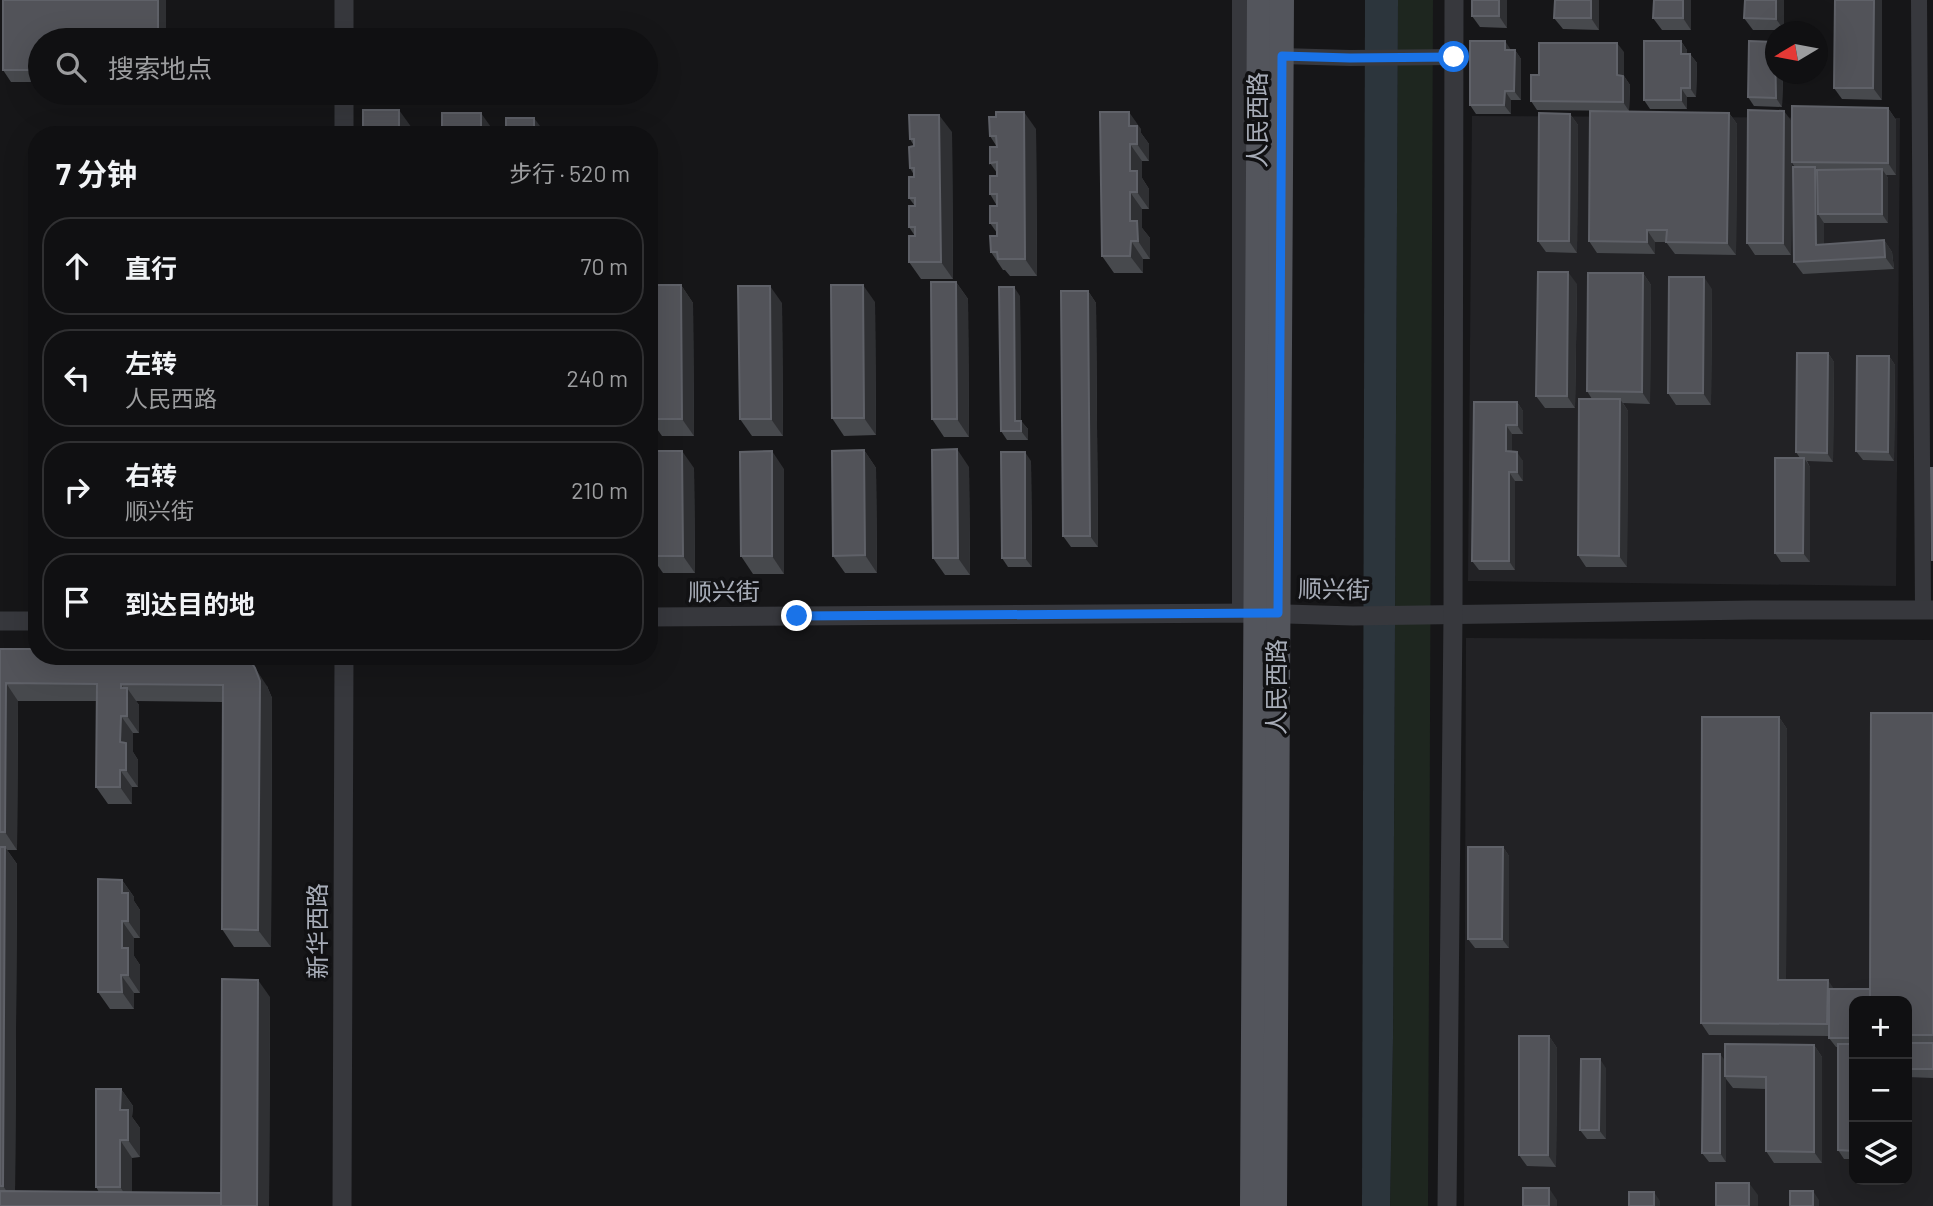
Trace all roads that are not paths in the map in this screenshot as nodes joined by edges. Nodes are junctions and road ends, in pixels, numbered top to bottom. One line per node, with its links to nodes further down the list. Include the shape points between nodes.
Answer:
1 (344, 0): 7 (street)
2 (1240, 0): 13 (street)
3 (1259, 0): 13 (main road, 人民西路)
4 (1282, 0): 8 (main road, 人民西路)
5 (1454, 0): 9 (street)
6 (1919, 0): 12 (street)
7 (344, 28)
8 (1282, 56): 9 (street); 13 (main road, 人民西路)
9 (1454, 57): 14 (street)
10 (344, 105): 11 (street)
11 (344, 126)
12 (1928, 610): 14 (street, 顺兴街)
13 (1258, 613): 14 (street, 顺兴街); 15 (street, 顺兴街); 20 (main road, 人民西路); 21 (main road, 人民西路)
14 (1453, 615): 22 (street)
15 (658, 617)
16 (0, 621): 17 (street)
17 (28, 621)
18 (344, 665): 19 (street, 新华西路)
19 (342, 1206)
20 (1252, 1206)
21 (1275, 1206)
22 (1447, 1206)

